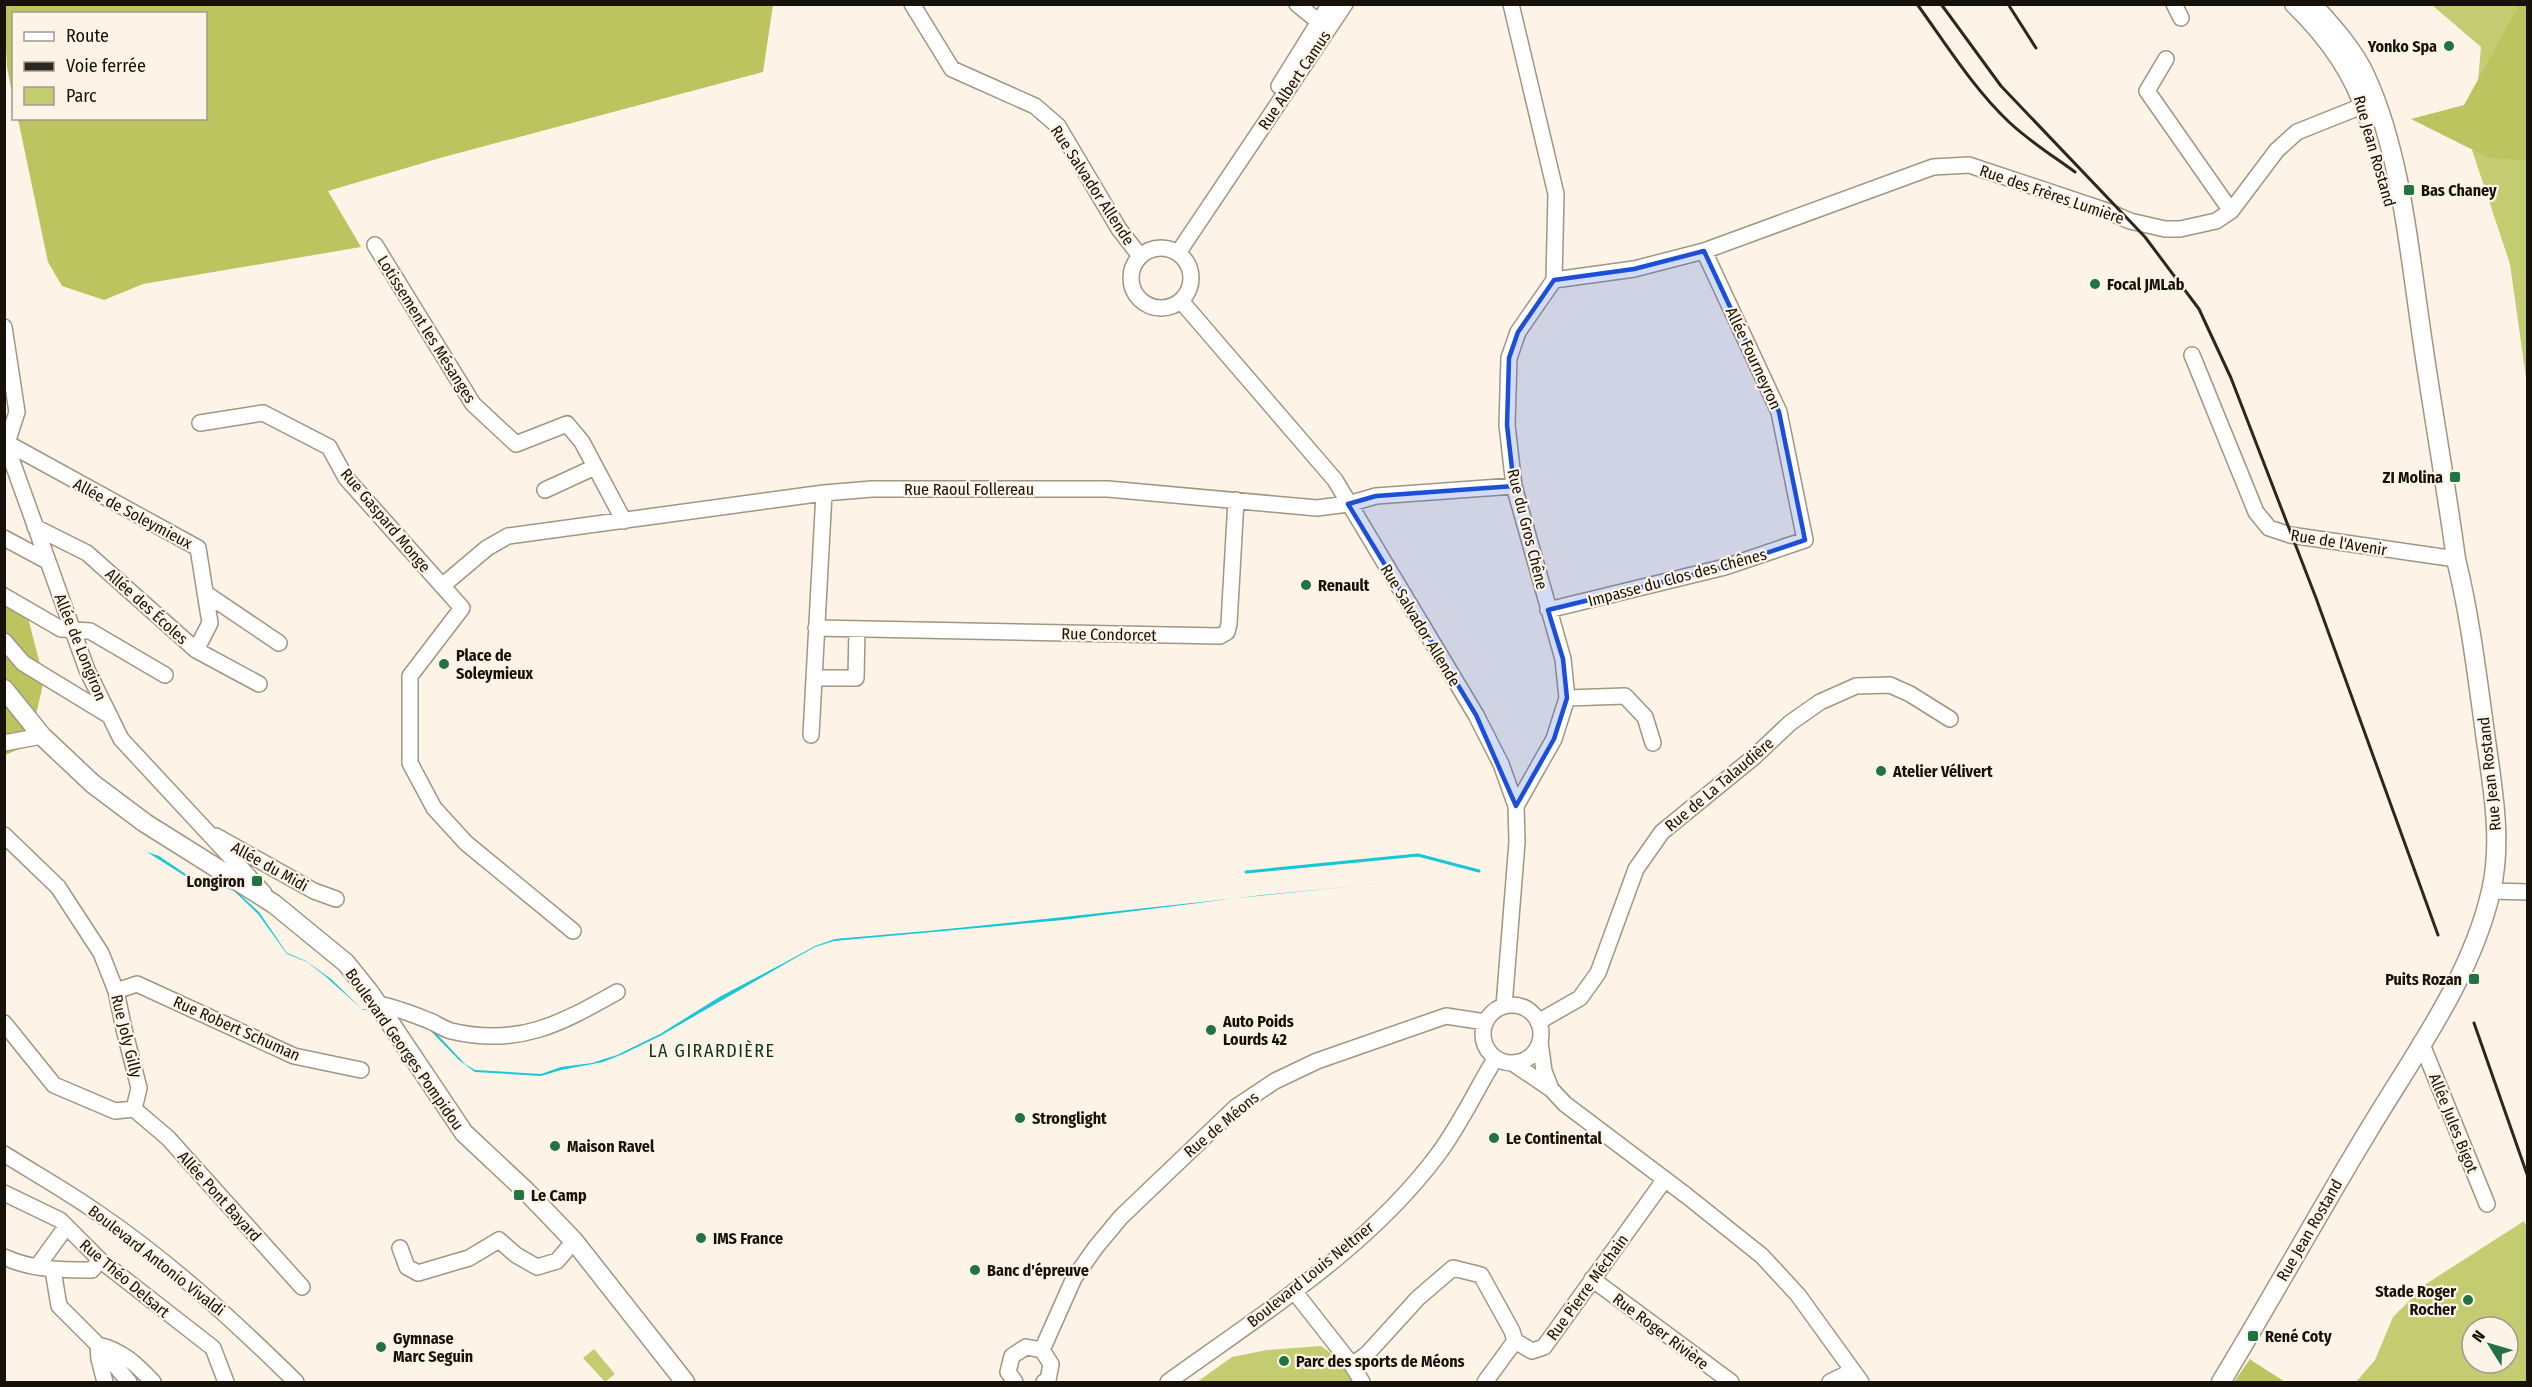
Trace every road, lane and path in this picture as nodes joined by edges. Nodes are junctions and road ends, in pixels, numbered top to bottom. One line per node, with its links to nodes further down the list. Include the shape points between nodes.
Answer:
1 (912, 4): 14 (street, Rue Salvador Allende, via 952,69 1035,106 1058,126 1119,229)
2 (1297, 4): 7 (street)
3 (1511, 4): 15 (street, via 1556,194)
4 (2294, 4): 9 (main road, Rue Jean Rostand, via 2337,52)
5 (2312, 4): 9 (main road, Rue Jean Rostand, via 2355,57)
6 (1337, 6): 7 (street, Rue Albert Camus)
7 (1323, 25): 13 (street, Rue Albert Camus, via 1259,120 1242,155)
8 (2166, 59): 10 (street, via 2147,91)
9 (2370, 103): 10 (street, Rue des Frères Lumière, via 2297,132 2277,150); 31 (main road, Rue Jean Rostand, via 2378,151 2419,315)
10 (2231, 212): 12 (street, Rue des Frères Lumière, via 2197,226 2165,229 2130,221 1969,165 1933,166)
11 (375, 245): 21 (street, Lotissement les Mésanges, via 473,404 516,444 567,424)
12 (1704, 251): 15 (street, Rue des Frères Lumière, via 1634,269); 30 (street, Allée Fourneyron, via 1779,412)
13 (1178, 253): 14 (street, via 1158,248); 16 (street, via 1185,259 1191,276)
14 (1140, 256): 16 (street, via 1131,274 1135,295 1151,307 1162,309)
15 (1554, 280): 22 (street, Rue du Gros Chêne, via 1518,332 1509,358 1507,425)
16 (1181, 301): 26 (street, Rue Salvador Allende, via 1335,480)
17 (4, 327): 20 (street, via 17,412)
18 (2192, 355): 31 (street, Rue de l'Avenir, via 2256,512 2270,528 2324,541)
19 (200, 423): 33 (street, Rue Gaspard Monge, via 263,413 329,447 346,478)
20 (6, 441): 28 (street, Allée de Longiron); 34 (street, Allée de Soleymieux, via 198,548)
21 (595, 467): 23 (street); 27 (street, Lotissement les Mésanges)
22 (1514, 486): 26 (street, Rue Raoul Follereau, via 1376,496); 36 (street, Rue du Gros Chêne)
23 (545, 490)
24 (824, 493): 25 (street, Rue Raoul Follereau, via 872,489 1108,489); 27 (street, Rue Raoul Follereau); 37 (street)
25 (1236, 500): 26 (street, Rue Raoul Follereau, via 1317,508); 38 (street, Rue Condorcet, via 1229,624 1227,632 1220,636)
26 (1348, 504): 54 (street, Rue Salvador Allende, via 1476,715 1501,764)
27 (624, 522): 33 (street, Rue Raoul Follereau, via 508,537 487,548)
28 (35, 527): 32 (street, Allée de Longiron); 42 (street, Allée des Écoles, via 87,553)
29 (4, 538): 32 (street)
30 (1805, 540): 36 (street, Impasse du Clos des Chênes, via 1725,567)
31 (2456, 559): 57 (main road, Rue Jean Rostand, via 2495,806)
32 (47, 561): 39 (street, Allée de Longiron)
33 (442, 586): 61 (street, Rue Gaspard Monge, via 462,608 410,676 410,763 434,808 466,843)
34 (205, 593): 41 (street); 42 (street, Allée de Soleymieux, via 210,623)
35 (4, 596): 39 (street, via 61,629)
36 (1548, 610): 47 (street, Rue du Gros Chêne, via 1563,659)
37 (816, 628): 38 (street, Rue Condorcet); 44 (street)
38 (857, 629): 44 (street, via 856,678)
39 (73, 630): 43 (street, via 90,631); 48 (street, Allée de Longiron)
40 (4, 640): 48 (street, via 23,663)
41 (279, 643)
42 (196, 650): 45 (street, Allée des Écoles)
43 (165, 675)
44 (814, 678): 50 (street)
45 (260, 684)
46 (4, 689): 51 (main road, Boulevard Georges Pompidou)
47 (1567, 698): 53 (street, via 1625,696 1645,717); 54 (street, Rue du Gros Chêne, via 1554,738)
48 (110, 716): 55 (street, Allée de Longiron, via 121,739)
49 (1950, 719): 66 (street, Rue de La Talaudière, via 1890,686 1856,686 1820,702 1790,723 1662,832 1636,869 1598,973 1580,998)
50 (811, 735)
51 (42, 736): 52 (street); 60 (main road, Boulevard Georges Pompidou, via 93,784 145,823)
52 (4, 743)
53 (1653, 743)
54 (1516, 806): 65 (street, Rue Salvador Allende)
55 (205, 830): 59 (street, Allée du Midi, via 314,891); 60 (street, Allée de Longiron)
56 (4, 835): 62 (street, Rue Joly Gilly, via 58,887 101,953)
57 (2491, 891): 58 (street); 70 (main road, Rue Jean Rostand, via 2467,962)
58 (2528, 892)
59 (336, 899)
60 (274, 904): 64 (main road, Boulevard Georges Pompidou, via 346,963)
61 (573, 931)
62 (116, 991): 73 (street, Rue Robert Schuman, via 137,984 294,1056); 75 (street, Rue Joly Gilly, via 140,1088)
63 (617, 992): 64 (street, via 556,1024 498,1037 450,1030)
64 (377, 1004): 81 (main road, Boulevard Georges Pompidou, via 464,1133)
65 (1504, 1006): 66 (street, via 1522,1007); 68 (street)
66 (1538, 1022): 69 (street)
67 (4, 1023): 75 (street, via 54,1085 115,1111)
68 (1485, 1023): 71 (street, via 1485,1046); 91 (street, Rue de Méons, via 1449,1015 1317,1060 1236,1107 1121,1217 1096,1247 1074,1278)
69 (1540, 1042): 72 (street, via 1532,1055); 74 (street)
70 (2421, 1042): 79 (street, Allée Jules Bigot); 107 (main road, Rue Jean Rostand)
71 (1495, 1059): 72 (street); 88 (street, Boulevard Louis Neltner, via 1438,1154 1403,1195 1362,1237)
72 (1514, 1064): 74 (street)
73 (361, 1070)
74 (1551, 1089): 77 (street, via 1565,1104)
75 (134, 1109): 87 (street, Allée Pont Bayard, via 168,1138)
76 (4, 1155): 98 (street, Boulevard Antonio Vivaldi, via 96,1212 162,1260 233,1320)
77 (1665, 1179): 86 (street, Rue Pierre Méchain); 93 (street, via 1762,1256 1798,1295)
78 (4, 1192): 80 (street, Rue Théo Delsart, via 60,1220)
79 (2487, 1204)
80 (66, 1227): 84 (street, Rue Théo Delsart); 85 (street)
81 (574, 1240): 82 (street, via 557,1261 537,1267 499,1240 469,1258 418,1273 407,1267); 99 (main road, Boulevard Georges Pompidou)
82 (400, 1248)
83 (4, 1257): 85 (street, via 22,1265)
84 (100, 1260): 85 (street, via 92,1270); 97 (street, Rue Théo Delsart, via 213,1348)
85 (45, 1268): 90 (street, via 58,1306)
86 (1592, 1280): 89 (street, Rue Pierre Méchain, via 1544,1347 1532,1350); 105 (street, Rue Roger Rivière)
87 (302, 1287)
88 (1294, 1291): 92 (street); 102 (street, Boulevard Louis Neltner)
89 (1515, 1341): 92 (street, via 1482,1275 1453,1268); 104 (street)
90 (98, 1345): 94 (street); 95 (street); 96 (street, via 119,1352)
91 (1042, 1350): 100 (street, via 1026,1347 1012,1356 1008,1372); 101 (street, via 1051,1364)
92 (1352, 1365): 103 (street)
93 (1857, 1377): 106 (street)
94 (105, 1383)
95 (129, 1383)
96 (153, 1383)
97 (226, 1383)
98 (296, 1383)
99 (685, 1383)
100 (1015, 1383)
101 (1044, 1383)
102 (1168, 1383)
103 (1362, 1383)
104 (1485, 1383)
105 (1731, 1383)
106 (1830, 1383)
107 (2221, 1383)

